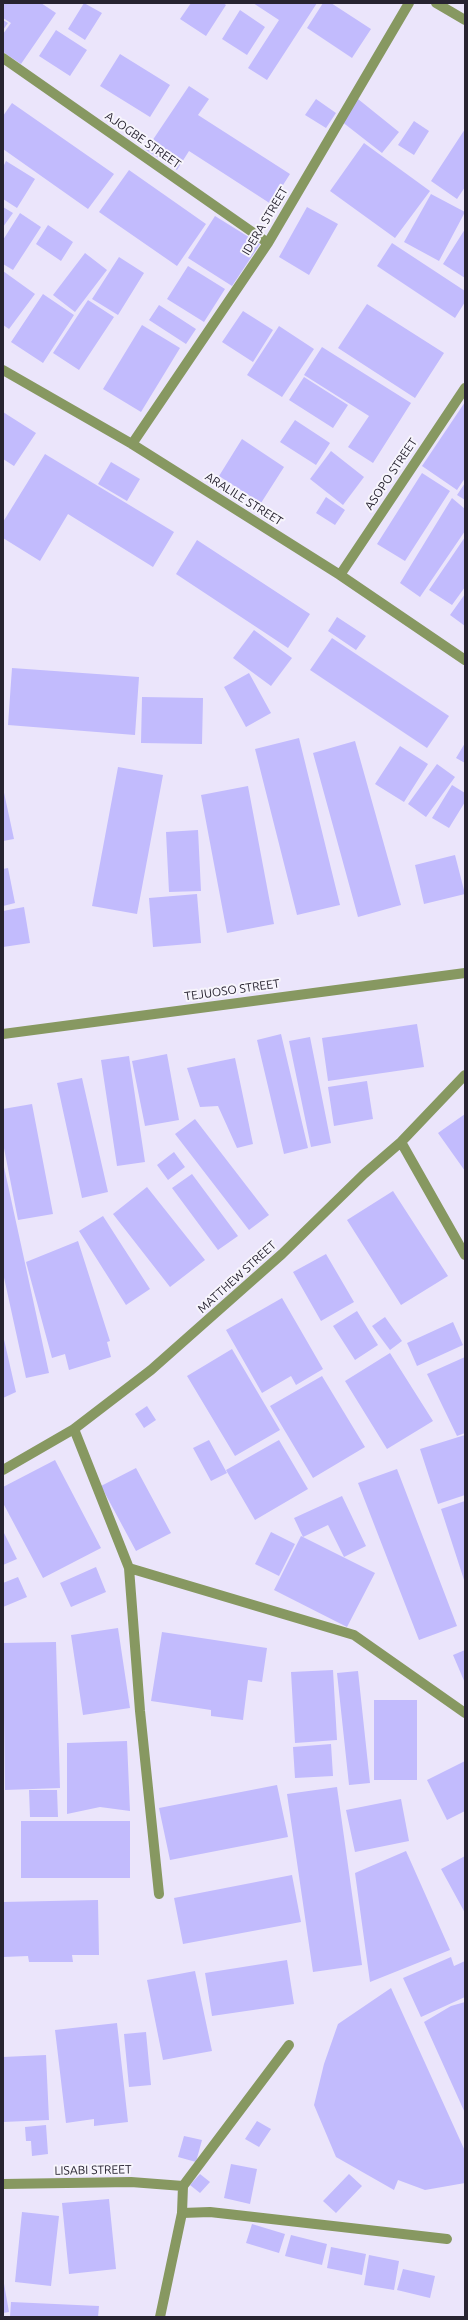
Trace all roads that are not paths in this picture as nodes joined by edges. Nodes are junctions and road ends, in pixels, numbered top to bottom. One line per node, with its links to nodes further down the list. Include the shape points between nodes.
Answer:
1 (409, 3): 5 (street, IDERA STREET)
2 (436, 3): 3 (street)
3 (465, 20)
4 (3, 58): 5 (street, AJOGBE STREET)
5 (268, 243): 8 (street, IDERA STREET)
6 (3, 370): 8 (street, ARALILE STREET)
7 (465, 388): 9 (street, ASOPO STREET)
8 (132, 444): 9 (street, ARALILE STREET)
9 (340, 574): 10 (street, ARALILE STREET)
10 (465, 660)
11 (465, 973): 12 (street, TEJUOSO STREET)
12 (3, 1034)
13 (465, 1075): 14 (street, MATTHEW STREET)
14 (400, 1142): 15 (street); 16 (street, MATTHEW STREET, via 282,1254 156,1365)
15 (465, 1255)
16 (74, 1429): 17 (street, MATTHEW STREET); 18 (street)
17 (3, 1470)
18 (129, 1568): 19 (street, via 354,1635); 20 (street, via 140,1711)
19 (465, 1713)
20 (159, 1894)
21 (289, 2045): 23 (street)
22 (3, 2184): 23 (street, LISABI STREET, via 131,2182)
23 (183, 2186): 24 (street)
24 (182, 2213): 25 (street, via 210,2212); 26 (street)
25 (447, 2239)
26 (160, 2317)

